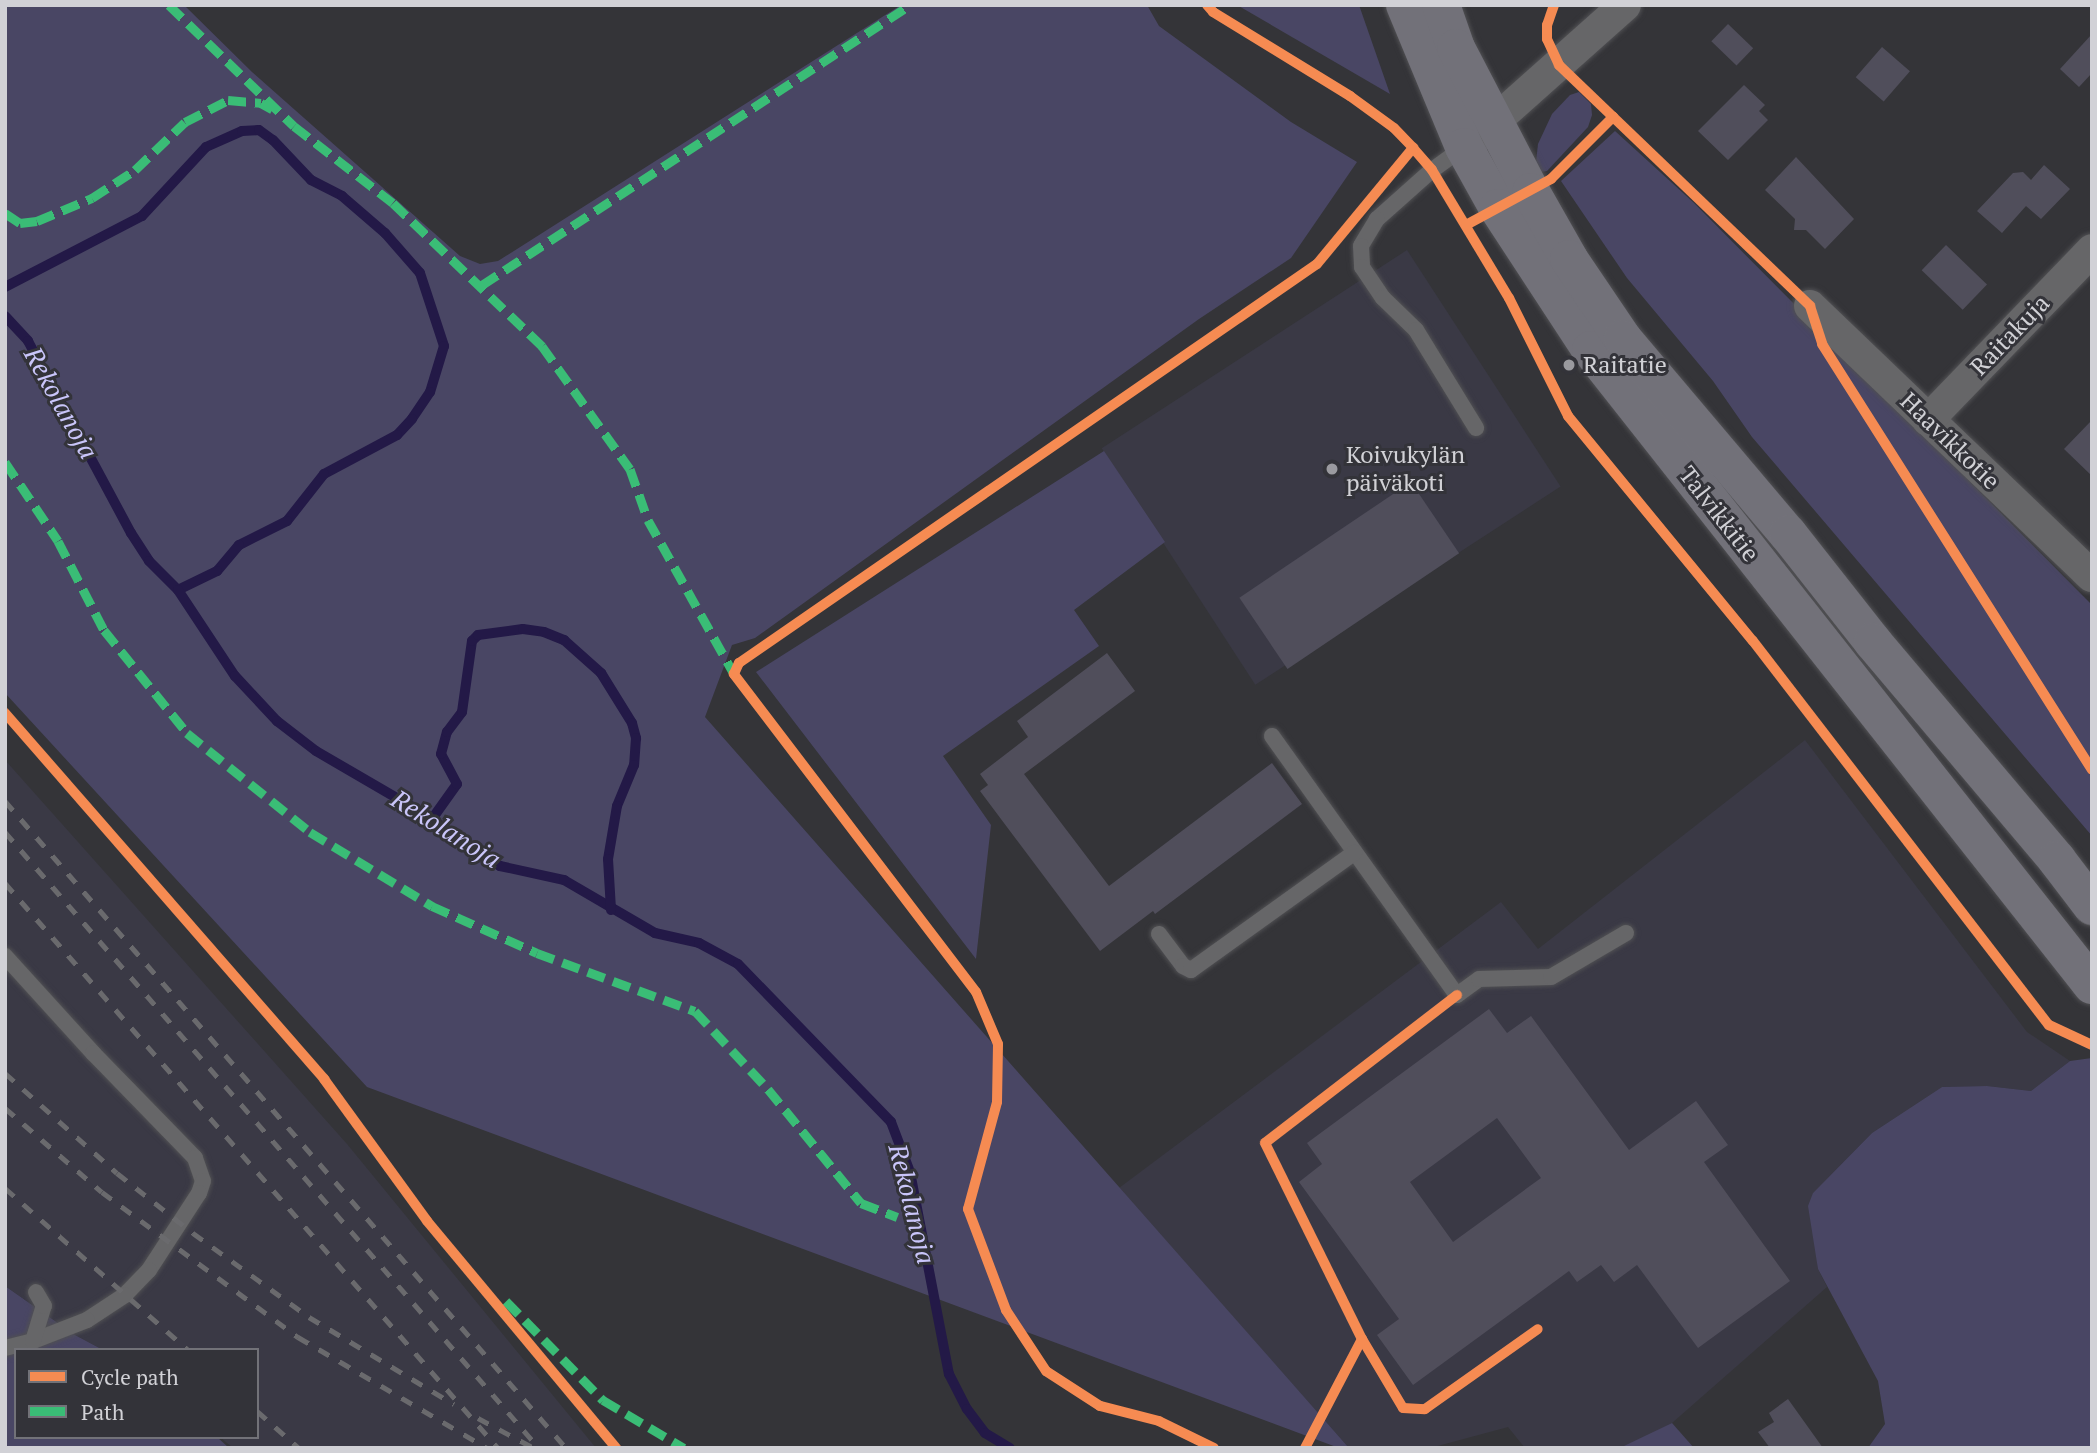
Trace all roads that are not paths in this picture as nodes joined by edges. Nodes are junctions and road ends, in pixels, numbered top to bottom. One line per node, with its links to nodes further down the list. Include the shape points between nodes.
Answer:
1 (1405, 5): 5 (main road, Talvikkitie)
2 (1441, 5): 4 (main road, Talvikkitie, via 1456,48)
3 (1625, 5): 4 (street)
4 (1494, 124): 5 (street); 13 (main road, Talvikkitie, via 1569,259 1623,338)
5 (1464, 147): 9 (lane, via 1377,219 1361,246 1362,267 1383,298 1416,330); 17 (main road, Talvikkitie, via 1498,208 1591,350)
6 (2092, 250): 8 (street, Raitakuja)
7 (1810, 306): 8 (street, Haavikkotie)
8 (1928, 420): 10 (street, Haavikkotie)
9 (1476, 428)
10 (2092, 576)
11 (1272, 736): 12 (lane)
12 (1354, 853): 14 (lane, via 1457,995 1479,979 1551,977); 15 (lane, via 1191,970)
13 (2092, 906)
14 (1626, 933)
15 (1158, 934)
16 (5, 956): 19 (lane, via 195,1158 203,1181 149,1270 125,1295 87,1320)
17 (2086, 963)
18 (36, 1292): 19 (lane, via 44,1306)
19 (33, 1341): 20 (lane)
20 (5, 1348)

